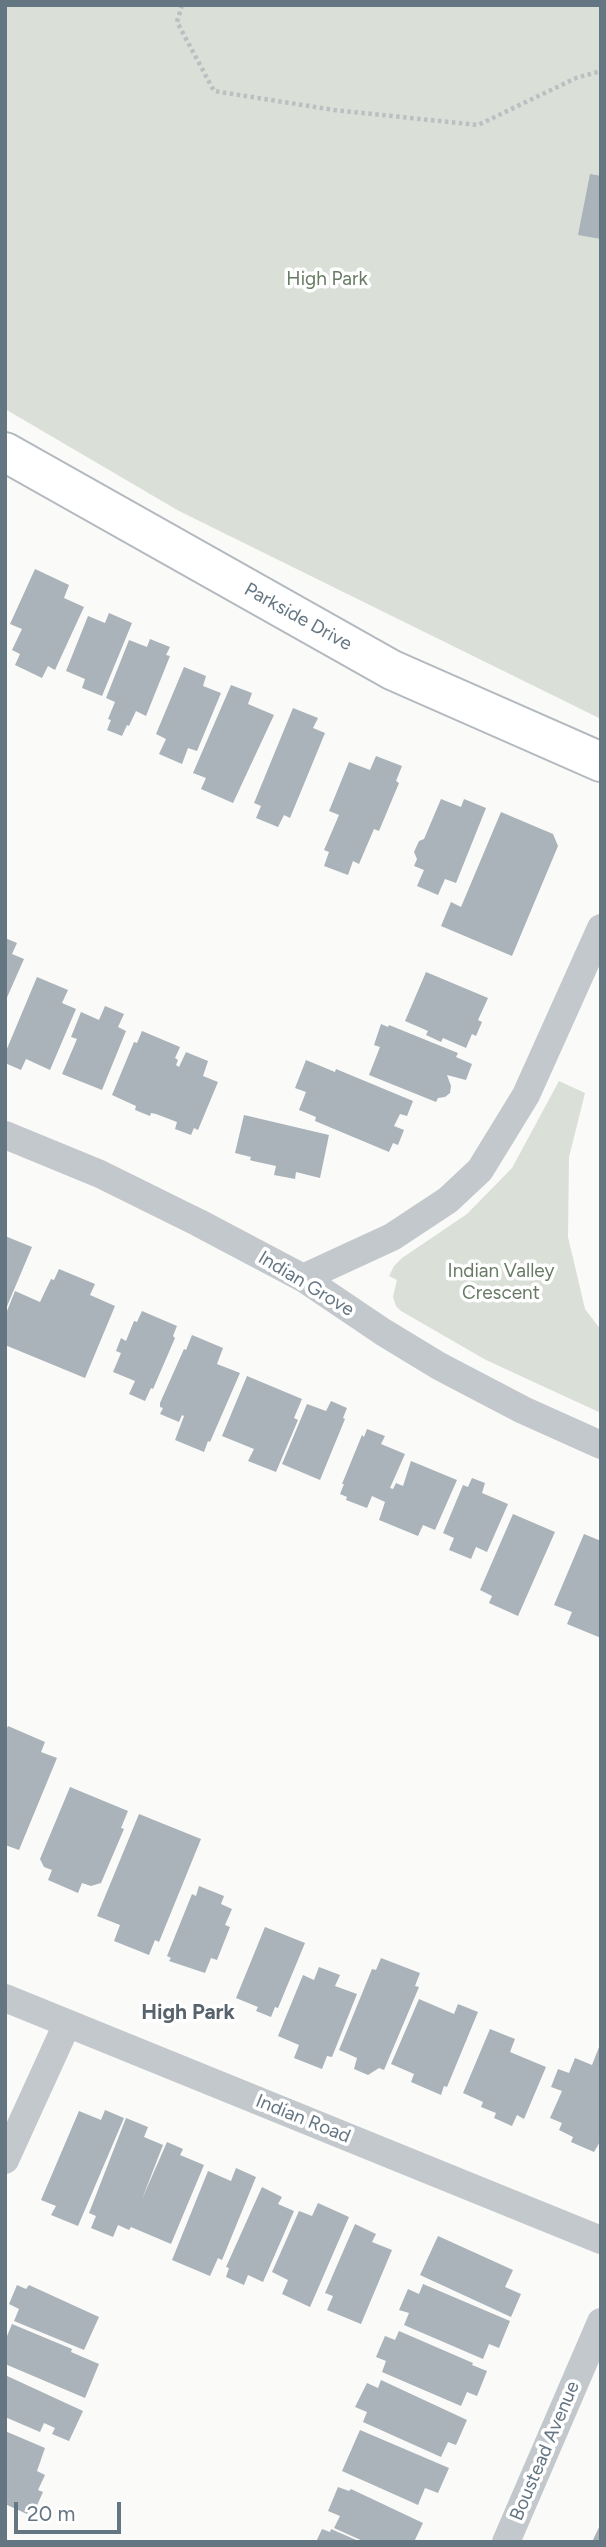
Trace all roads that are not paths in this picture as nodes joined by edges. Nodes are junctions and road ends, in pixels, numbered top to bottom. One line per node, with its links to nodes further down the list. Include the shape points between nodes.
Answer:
1 (5, 452): 2 (main road, Parkside Drive, via 392,670)
2 (601, 762)
3 (601, 928): 5 (street, via 526,1095 480,1170 448,1200 400,1233)
4 (5, 1135): 5 (street, Indian Grove, via 100,1174)
5 (303, 1278): 6 (street, Indian Grove, via 439,1366)
6 (601, 1445)
7 (5, 1998): 8 (street, Indian Road)
8 (66, 2024): 9 (street); 10 (street, Indian Road)
9 (5, 2160)
10 (601, 2240)
11 (601, 2322): 12 (street, Boustead Avenue)
12 (506, 2542)

